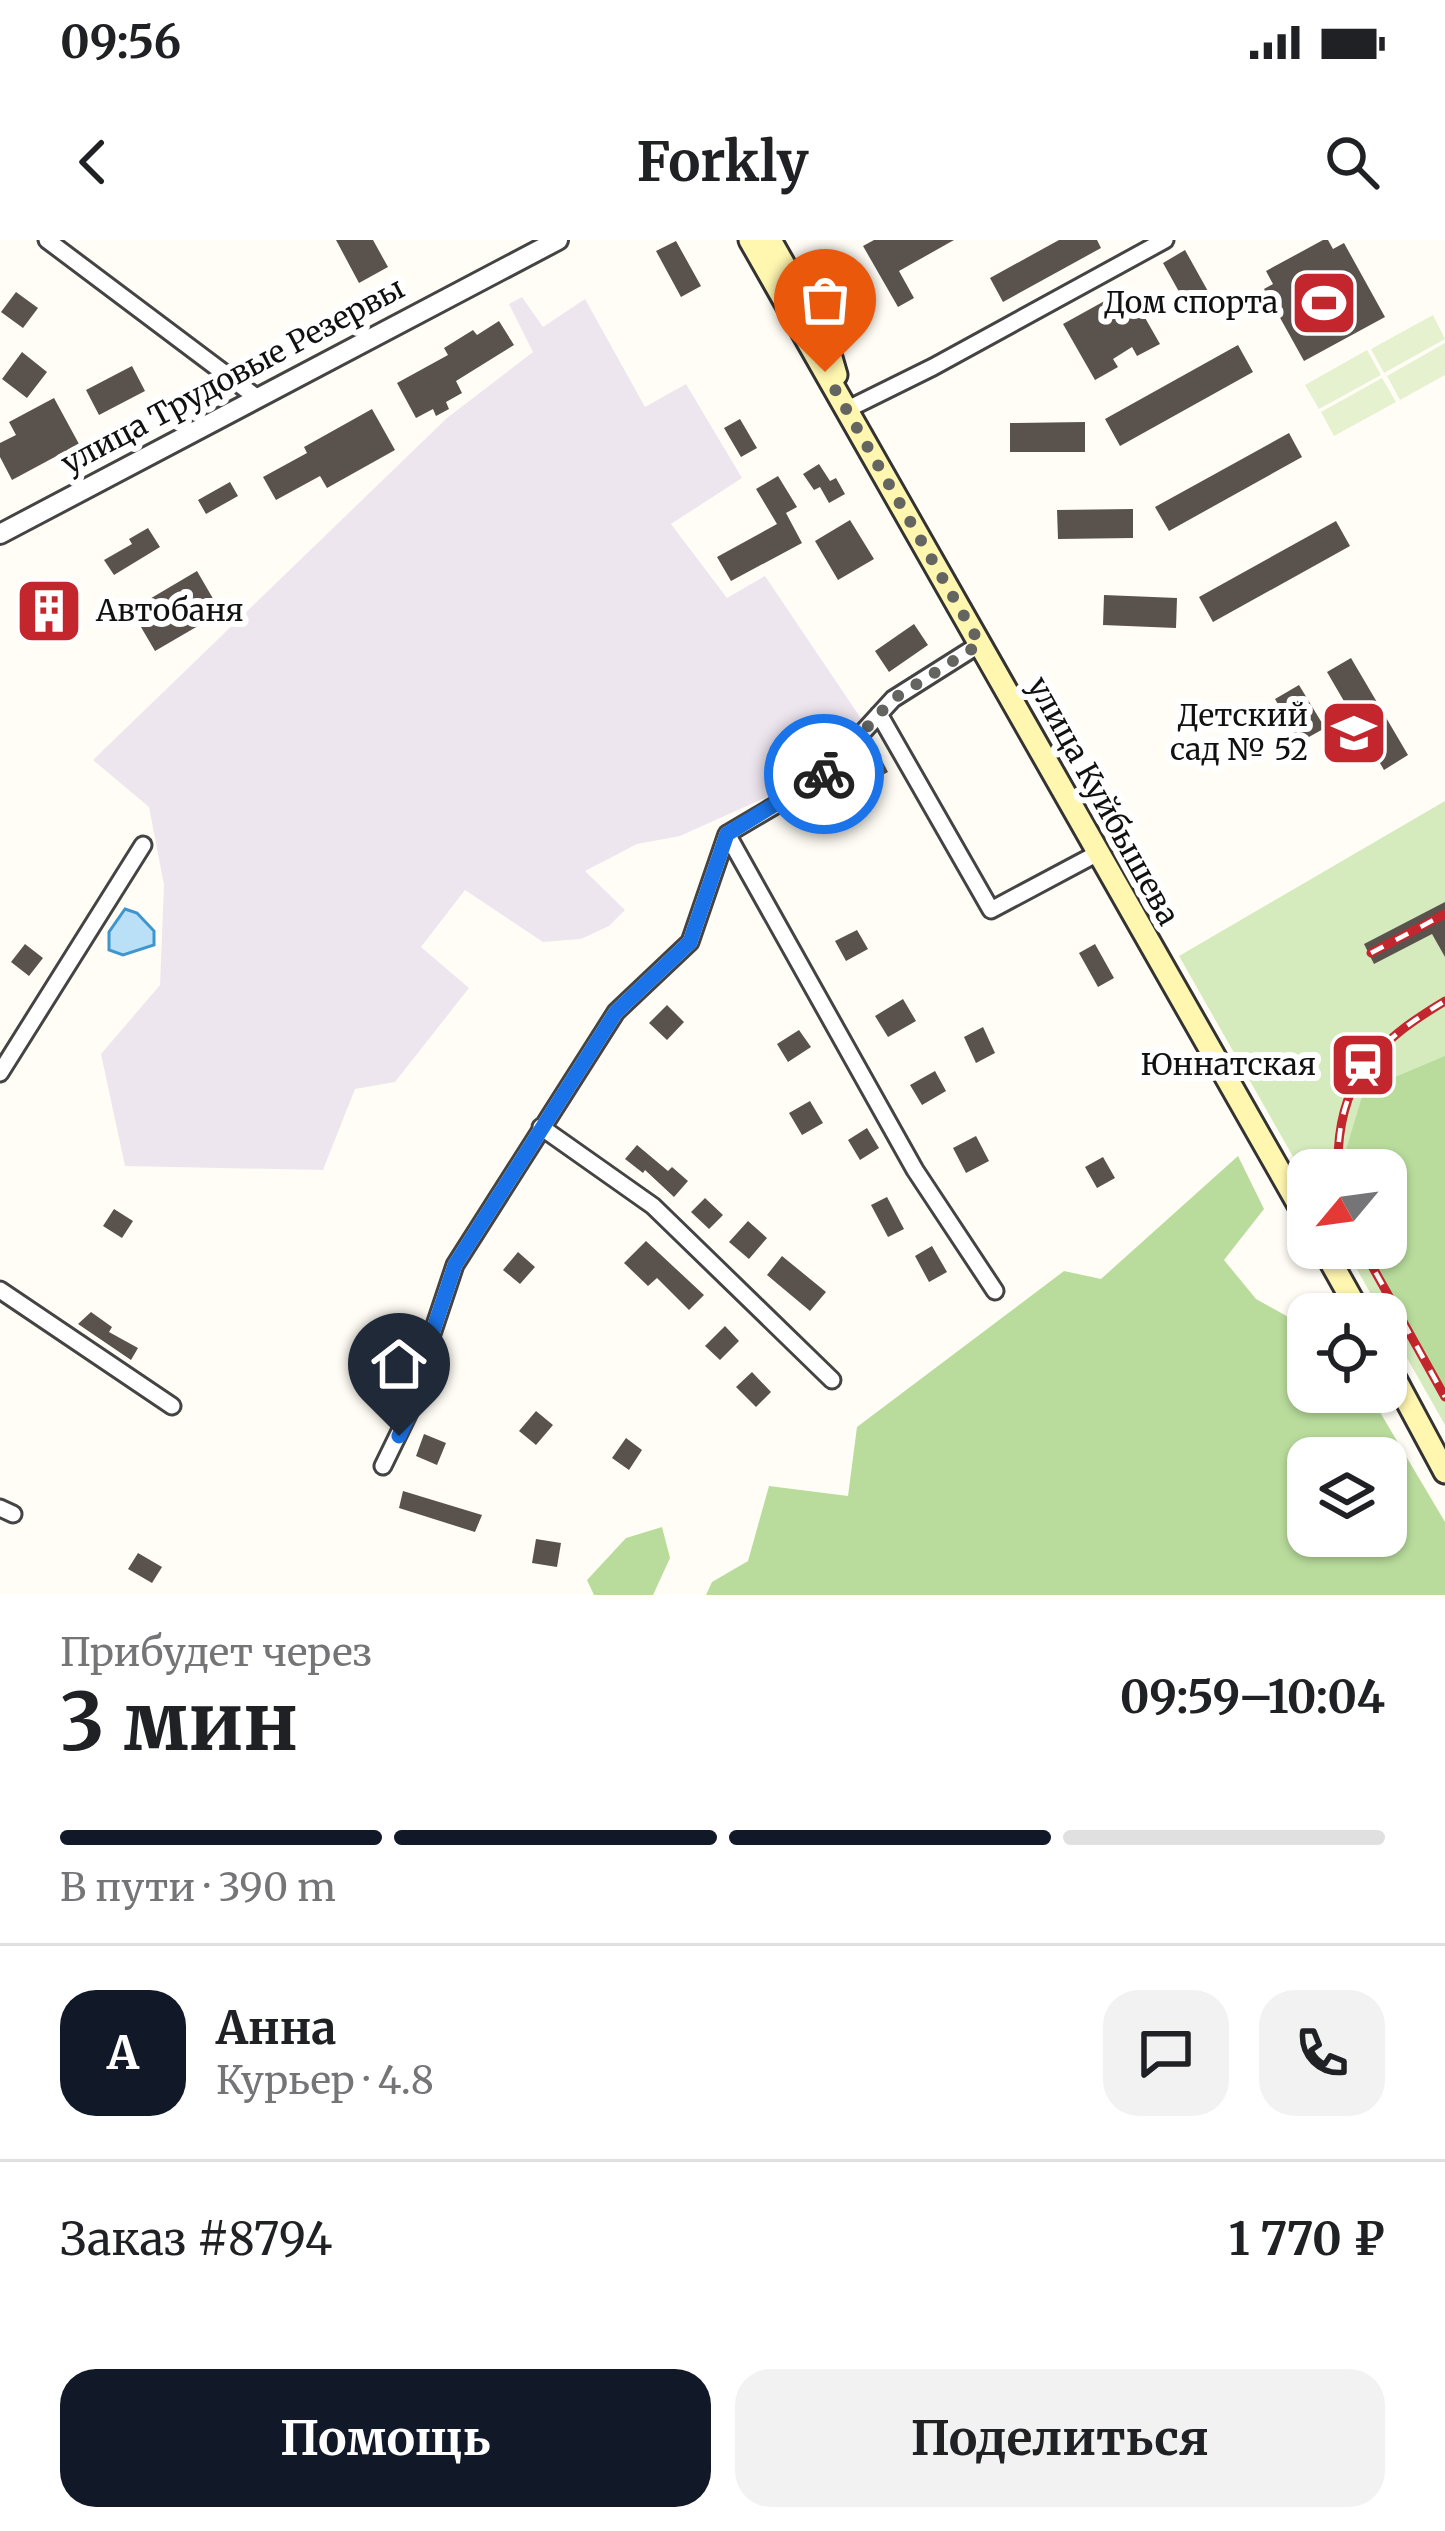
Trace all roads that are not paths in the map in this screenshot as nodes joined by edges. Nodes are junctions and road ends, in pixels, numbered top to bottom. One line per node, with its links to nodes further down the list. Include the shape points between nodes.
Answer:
1 (47, 240): 6 (street)
2 (558, 240): 6 (street, улица Трудовые Резервы)
3 (750, 240): 7 (main road)
4 (770, 240): 7 (main road, via 825,337)
5 (1165, 240): 7 (street)
6 (256, 397): 8 (street, улица Трудовые Резервы)
7 (846, 410): 9 (main road, улица Куйбышева)
8 (0, 534)
9 (980, 644): 10 (street); 13 (main road, улица Куйбышева)
10 (879, 714): 11 (street, via 820,779); 13 (street, via 991,910)
11 (727, 834): 15 (street, via 690,942 616,1012); 18 (street, via 915,1170)
12 (143, 845): 14 (street)
13 (1098, 853): 16 (main road, улица Куйбышева)
14 (0, 1073)
15 (542, 1126): 19 (street, via 653,1206); 22 (street, via 455,1265 421,1388)
16 (1287, 1184)
17 (0, 1290): 21 (street)
18 (995, 1291)
19 (832, 1380)
20 (1407, 1401): 23 (main road)
21 (172, 1406)
22 (383, 1466)
23 (1445, 1472)

